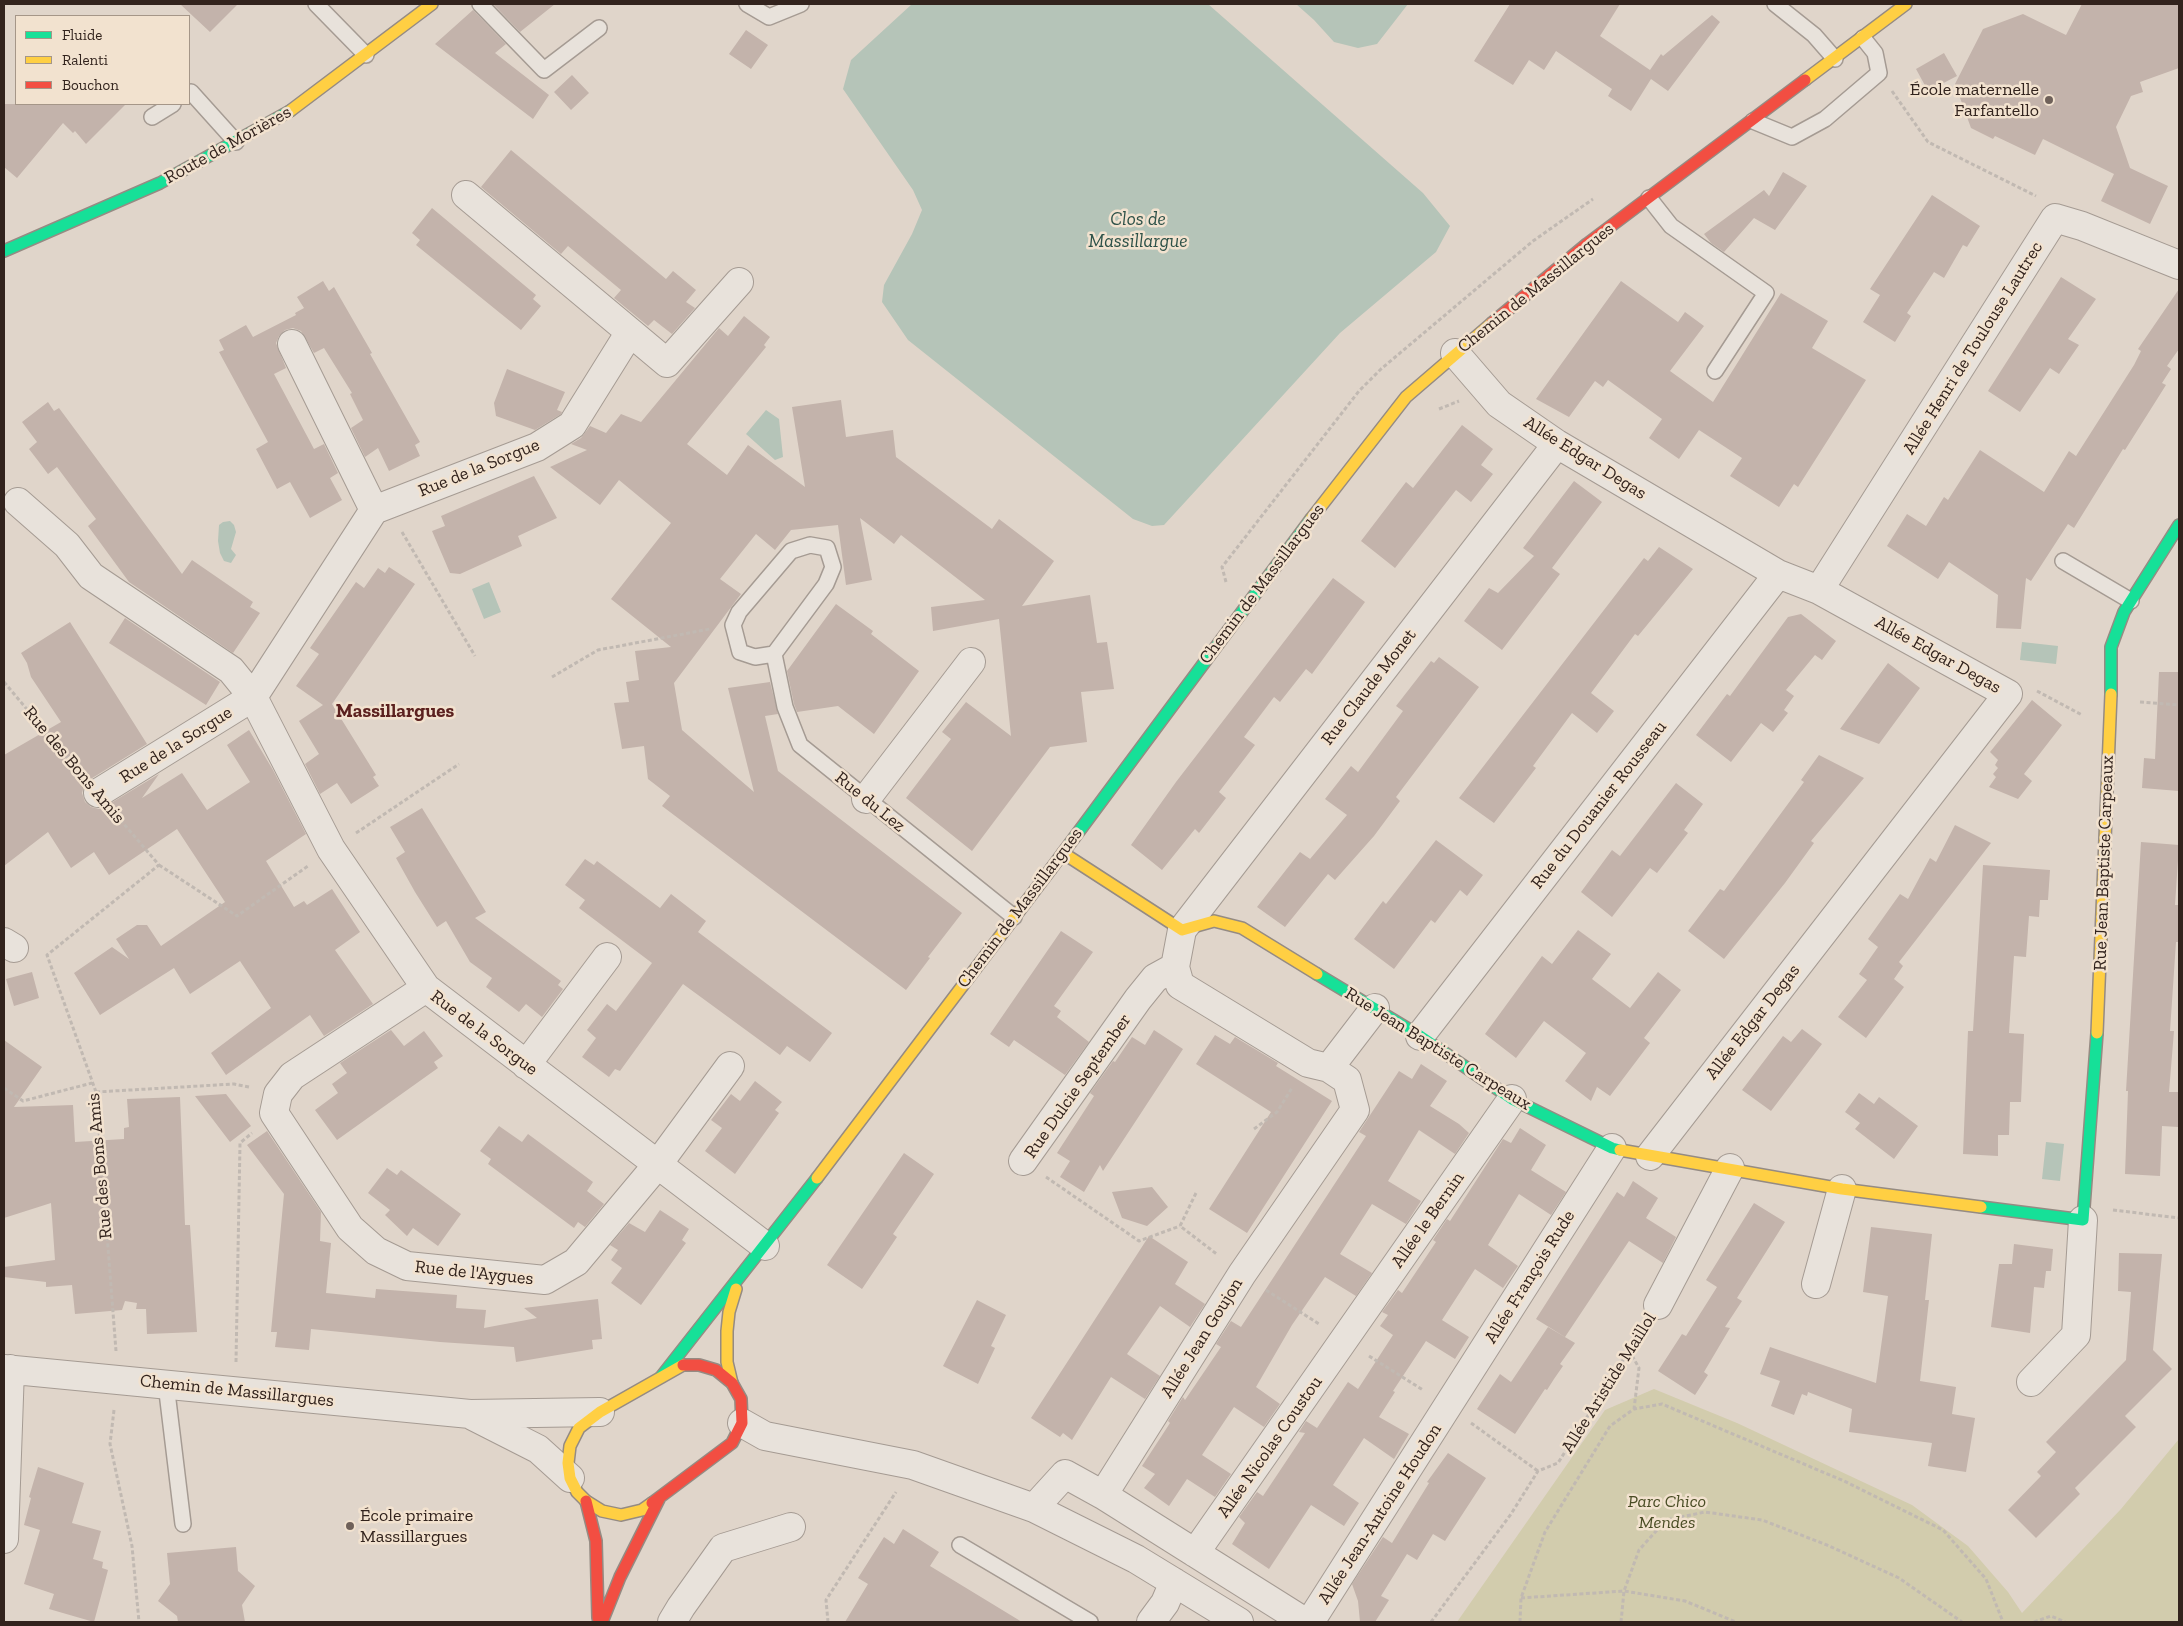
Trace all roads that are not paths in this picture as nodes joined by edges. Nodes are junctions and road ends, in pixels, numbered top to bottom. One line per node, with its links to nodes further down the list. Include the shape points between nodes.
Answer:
1 (316, 4): 10 (lane)
2 (432, 4): 10 (street, Route de Morières)
3 (480, 4): 8 (lane, via 544,70)
4 (747, 4): 5 (lane, via 769,17)
5 (801, 4)
6 (1776, 4): 11 (lane, via 1814,35)
7 (1906, 4): 9 (street, Chemin de Massillargues)
8 (599, 28)
9 (1863, 38): 11 (street, Chemin de Massillargues); 15 (lane, via 1875,53 1879,73 1825,119 1792,137)
10 (366, 55): 16 (street, Route de Morières, via 286,114)
11 (1835, 59): 15 (street, Chemin de Massillargues)
12 (190, 93): 16 (lane)
13 (171, 105): 14 (lane)
14 (152, 117)
15 (1753, 121): 18 (street, Chemin de Massillargues)
16 (236, 142): 19 (street, Route de Morières, via 160,183)
17 (466, 195): 22 (street)
18 (1649, 198): 24 (street, Chemin de Massillargues, via 1587,244); 25 (lane, via 1671,226 1766,293)
19 (4, 251)
20 (2179, 265): 32 (street, Allée Henri de Toulouse Lautrec, via 2055,218)
21 (739, 282): 22 (street, via 667,363)
22 (630, 332): 28 (street, Rue de la Sorgue, via 572,425 538,447)
23 (292, 344): 28 (street)
24 (1455, 353): 26 (street, Allée Edgar Degas, via 1499,404); 39 (street, Chemin de Massillargues, via 1406,397 1341,478)
25 (1715, 371)
26 (1557, 444): 31 (street, Allée Edgar Degas); 41 (street, Rue Claude Monet)
27 (18, 502): 36 (street, Rue de la Sorgue, via 67,545 91,576 231,670)
28 (380, 508): 36 (street, Rue de la Sorgue)
29 (2179, 525): 33 (street, Rue Jean Baptiste Carpeaux)
30 (2062, 562): 33 (lane)
31 (1778, 574): 32 (street, Allée Edgar Degas); 46 (street, Rue du Douanier Rousseau)
32 (1819, 590): 52 (street, Allée Edgar Degas, via 2008,694)
33 (2131, 601): 57 (street, Rue Jean Baptiste Carpeaux, via 2111,647 2097,1028)
34 (774, 654): 34 (lane, via 826,584 833,567 826,548 810,545 791,551 739,612 733,625 740,652 755,657); 38 (lane, Rue du Lez, via 785,707 800,745)
35 (971, 662): 38 (street)
36 (253, 697): 37 (street, Rue de la Sorgue); 44 (street, Rue de la Sorgue, via 331,850)
37 (98, 793)
38 (866, 799): 40 (lane, Rue du Lez)
39 (1063, 853): 40 (street, Chemin de Massillargues); 41 (street)
40 (1014, 917): 58 (street, Chemin de Massillargues)
41 (1182, 930): 43 (street); 45 (street, Rue Jean Baptiste Carpeaux, via 1214,921 1242,928)
42 (607, 957): 47 (street)
43 (1175, 967): 49 (street, via 1180,985); 53 (street, Rue Dulcie September, via 1155,978 1138,999)
44 (426, 988): 47 (street, Rue de la Sorgue); 54 (street, Rue de l'Aygues, via 292,1076 276,1104 350,1228 376,1251 407,1266 545,1280 576,1262)
45 (1375, 1008): 46 (street, Rue Jean Baptiste Carpeaux); 49 (street)
46 (1420, 1036): 50 (street, Rue Jean Baptiste Carpeaux)
47 (526, 1065): 54 (street, Rue de la Sorgue)
48 (730, 1066): 54 (street, Rue de l'Aygues)
49 (1319, 1066): 73 (street, Allée Jean Goujon, via 1347,1080 1355,1110 1242,1274)
50 (1512, 1099): 51 (street, Rue Jean Baptiste Carpeaux); 62 (street, Allée le Bernin)
51 (1612, 1148): 52 (street, Rue Jean Baptiste Carpeaux); 68 (street, Allée François Rude)
52 (1650, 1156): 55 (street, Rue Jean Baptiste Carpeaux)
53 (1023, 1161)
54 (658, 1164): 58 (street, Rue de la Sorgue)
55 (1730, 1168): 56 (street, Rue Jean Baptiste Carpeaux); 61 (street)
56 (1842, 1189): 57 (street, Rue Jean Baptiste Carpeaux); 60 (street)
57 (2083, 1213): 65 (street, Rue Jean Baptiste Carpeaux, via 2076,1335)
58 (765, 1246): 59 (street, Chemin de Massillargues)
59 (738, 1280): 64 (street, Chemin de Massillargues); 66 (street, Chemin de Massillargues, via 727,1331 727,1362)
60 (1816, 1284)
61 (1658, 1305)
62 (1344, 1340): 81 (street, Allée Nicolas Coustou)
63 (7, 1369): 67 (street, Chemin de Massillargues); 79 (street)
64 (661, 1377): 66 (street, via 684,1366 699,1365 716,1370); 69 (street)
65 (2031, 1382)
66 (732, 1383): 71 (street, via 741,1399)
67 (166, 1384): 70 (street, Chemin de Massillargues); 77 (lane)
68 (1449, 1406): 90 (street, Allée Jean-Antoine Houdon)
69 (600, 1412): 70 (street, Chemin de Massillargues); 72 (street, via 579,1428 570,1446)
70 (470, 1414): 72 (street, Chemin de Massillargues, via 538,1449)
71 (742, 1423): 74 (street, via 732,1443); 76 (street, via 765,1436 914,1465)
72 (570, 1478): 75 (street)
73 (1103, 1495): 76 (street, via 1065,1474); 81 (street, Allée Jean-Antoine Houdon)
74 (659, 1499): 75 (street, via 642,1510 621,1514 602,1511); 84 (street, via 620,1577)
75 (586, 1501): 83 (street, via 596,1541)
76 (1034, 1508): 82 (street, via 1136,1559)
77 (183, 1524)
78 (791, 1527): 85 (street, via 723,1548)
79 (4, 1539)
80 (960, 1545): 86 (lane)
81 (1195, 1553): 89 (street, Allée Jean-Antoine Houdon)
82 (1174, 1582): 87 (street, via 1166,1603); 88 (street)
83 (598, 1622)
84 (602, 1622)
85 (672, 1622)
86 (1090, 1622)
87 (1151, 1622)
88 (1239, 1622)
89 (1305, 1622)
90 (1310, 1622)

